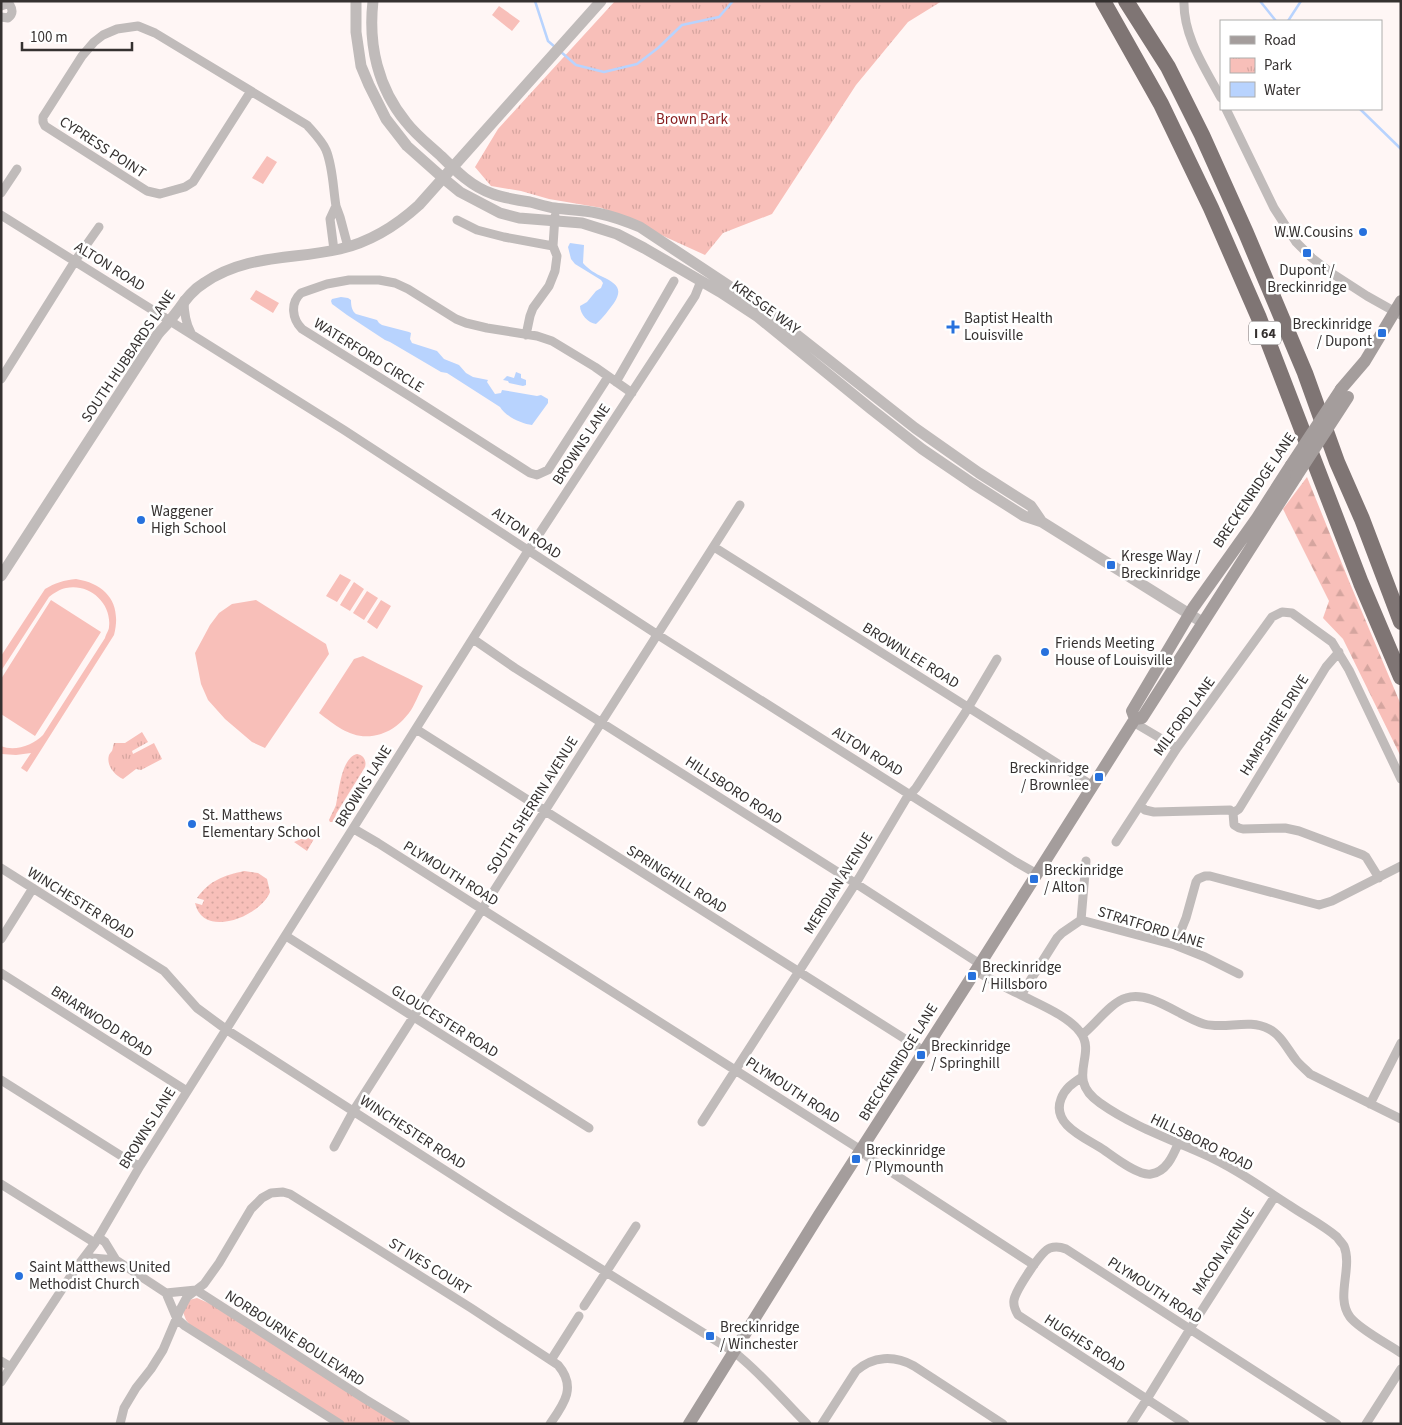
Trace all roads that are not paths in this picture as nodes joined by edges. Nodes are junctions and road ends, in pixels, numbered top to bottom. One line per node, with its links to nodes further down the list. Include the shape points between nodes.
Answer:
1 (356, 1): 14 (street, KRESGE WAY, via 358,48 369,85 394,132)
2 (601, 1): 12 (street)
3 (1103, 1): 49 (highway, I 64, via 1161,104 1211,208 1259,318 1361,583)
4 (1126, 1): 44 (highway, I 64, via 1168,67 1246,233 1305,373)
5 (1184, 1): 10 (street, via 1189,36)
6 (373, 2): 12 (street, KRESGE WAY, via 373,50 387,91 407,124)
7 (1, 6): 8 (street, via 10,5 13,11 8,18)
8 (1, 17)
9 (251, 91): 9 (street, CYPRESS POINT, via 193,182 160,194 147,192 43,122 82,56 103,35 117,29 138,26 155,33); 16 (street, CYPRESS POINT, via 307,125 319,138 330,164)
10 (1220, 96)
11 (1226, 110): 29 (street, via 1274,208 1296,242 1333,274)
12 (452, 168): 14 (street); 17 (street, KRESGE WAY, via 491,194)
13 (17, 169): 15 (street)
14 (442, 178): 20 (street, KRESGE WAY, via 460,192 500,213); 23 (street, SOUTH HUBBARDS LANE, via 419,205 394,226)
15 (1, 193)
16 (336, 206): 23 (street, CYPRESS POINT); 24 (street, CYPRESS POINT, via 330,219)
17 (556, 208): 20 (street); 38 (street, KRESGE WAY, via 596,212 640,227 764,309 915,428 1031,506)
18 (1, 215): 25 (street, ALTON ROAD)
19 (457, 220): 22 (street, via 477,230)
20 (555, 221): 22 (street); 27 (street, KRESGE WAY, via 582,223 617,234)
21 (99, 227): 25 (street)
22 (554, 246): 32 (street, via 555,271 549,286 533,308)
23 (348, 247): 24 (street, SOUTH HUBBARDS LANE)
24 (334, 250): 28 (street, SOUTH HUBBARDS LANE, via 234,267 203,283)
25 (75, 261): 30 (street, ALTON ROAD); 34 (street)
26 (674, 281): 33 (street)
27 (701, 282): 35 (street, BROWNS LANE); 38 (street, KRESGE WAY, via 758,317 922,448 1024,516)
28 (184, 300): 30 (street, SOUTH HUBBARDS LANE); 31 (street, via 184,317)
29 (1399, 313): 36 (main road, BRECKENRIDGE LANE, bridge)
30 (170, 320): 31 (street, ALTON ROAD); 41 (street, SOUTH HUBBARDS LANE)
31 (191, 333): 40 (street, ALTON ROAD)
32 (526, 334): 33 (street, WATERFORD CIRCLE, via 556,342); 33 (street, WATERFORD CIRCLE, via 466,323 408,289 379,280 337,281 301,293 293,316 302,329 537,476 548,470)
33 (612, 379): 35 (street, WATERFORD CIRCLE)
34 (1, 380)
35 (632, 393): 40 (street, BROWNS LANE)
36 (1294, 471): 42 (main road, BRECKENRIDGE LANE); 43 (main road, BRECKENRIDGE LANE, via 1220,598)
37 (740, 505): 39 (street, SOUTH SHERRIN AVENUE)
38 (1042, 522): 42 (street, KRESGE WAY)
39 (714, 546): 45 (street, SOUTH SHERRIN AVENUE); 50 (street, BROWNLEE ROAD)
40 (528, 551): 45 (street, ALTON ROAD); 46 (street, BROWNS LANE)
41 (1, 576)
42 (1189, 614): 43 (street, KRESGE WAY); 51 (main road, BRECKENRIDGE LANE, via 1132,711)
43 (1202, 622): 51 (main road, BRECKENRIDGE LANE, via 1142,718)
44 (1401, 622)
45 (658, 635): 52 (street, SOUTH SHERRIN AVENUE); 57 (street, ALTON ROAD)
46 (472, 640): 52 (street, HILLSBORO ROAD); 53 (street, BROWNS LANE)
47 (1339, 652): 54 (street, MILFORD LANE, via 1332,642 1296,614 1287,611 1272,617); 55 (street); 60 (street, HAMPSHIRE DRIVE, via 1311,690 1239,809)
48 (997, 659): 50 (street, MERIDIAN AVENUE)
49 (1401, 677)
50 (968, 707): 56 (street, BROWNLEE ROAD); 57 (street, MERIDIAN AVENUE)
51 (1134, 720): 54 (street); 56 (main road, BRECKENRIDGE LANE)
52 (602, 722): 59 (street, SOUTH SHERRIN AVENUE); 68 (street, HILLSBORO ROAD)
53 (416, 729): 59 (street, SPRINGHILL ROAD); 61 (street, BROWNS LANE)
54 (1177, 748): 58 (street, MILFORD LANE)
55 (1401, 779)
56 (1093, 786): 66 (main road, BRECKENRIDGE LANE)
57 (910, 794): 66 (street, ALTON ROAD); 68 (street, MERIDIAN AVENUE)
58 (1140, 805): 60 (street, via 1154,812 1230,810); 62 (street, MILFORD LANE)
59 (545, 810): 70 (street, SOUTH SHERRIN AVENUE); 76 (street, SPRINGHILL ROAD)
60 (1233, 813): 67 (street, via 1234,825 1239,828 1285,828 1356,852 1366,857)
61 (354, 829): 70 (street, PLYMOUTH ROAD); 72 (street, BROWNS LANE)
62 (1116, 842)
63 (1086, 861): 71 (street)
64 (1401, 866): 67 (street)
65 (1, 868): 69 (street, WINCHESTER ROAD)
66 (1037, 874): 75 (main road, BRECKENRIDGE LANE)
67 (1379, 878): 74 (street, via 1319,905 1205,876 1196,882)
68 (855, 883): 75 (street, HILLSBORO ROAD); 76 (street, MERIDIAN AVENUE)
69 (32, 888): 73 (street); 81 (street, WINCHESTER ROAD, via 164,971 198,1008)
70 (483, 910): 80 (street, SOUTH SHERRIN AVENUE); 85 (street, PLYMOUTH ROAD)
71 (1081, 920): 74 (street, STRATFORD LANE); 79 (street, via 1057,938)
72 (286, 936): 80 (street, GLOUCESTER ROAD); 81 (street, BROWNS LANE)
73 (1, 939)
74 (1175, 945): 78 (street, STRATFORD LANE)
75 (978, 967): 79 (street, HILLSBORO ROAD); 84 (main road, BRECKENRIDGE LANE)
76 (798, 972): 84 (street, SPRINGHILL ROAD); 85 (street, MERIDIAN AVENUE)
77 (1, 973): 88 (street, BRIARWOOD ROAD)
78 (1240, 974)
79 (1021, 995): 82 (street, HILLSBORO ROAD, via 1062,1017)
80 (414, 1017): 90 (street, SOUTH SHERRIN AVENUE); 93 (street, GLOUCESTER ROAD)
81 (227, 1030): 88 (street, BROWNS LANE); 90 (street, WINCHESTER ROAD)
82 (1082, 1035): 86 (street, via 1085,1048); 89 (street, via 1117,1002 1132,997 1156,1001 1203,1023 1219,1026 1254,1024 1278,1036 1310,1074)
83 (1401, 1043): 89 (street)
84 (924, 1052): 96 (main road, BRECKENRIDGE LANE)
85 (736, 1070): 92 (street, MERIDIAN AVENUE); 96 (street, PLYMOUTH ROAD)
86 (1082, 1077): 94 (street, HILLSBORO ROAD, via 1086,1090 1100,1103 1142,1128); 94 (street, via 1071,1084 1060,1102 1060,1117 1069,1128 1145,1174 1166,1166)
87 (1, 1080): 97 (street)
88 (187, 1091): 97 (street, BROWNS LANE)
89 (1370, 1104): 91 (street)
90 (354, 1110): 95 (street, SOUTH SHERRIN AVENUE); 105 (street, WINCHESTER ROAD)
91 (1401, 1120)
92 (702, 1122)
93 (589, 1128)
94 (1178, 1144): 99 (street, HILLSBORO ROAD, via 1226,1165)
95 (334, 1146)
96 (862, 1150): 104 (street, PLYMOUTH ROAD); 112 (main road, BRECKENRIDGE LANE)
97 (140, 1166): 101 (street, BROWNS LANE)
98 (1, 1184): 101 (street)
99 (1275, 1196): 111 (street, MACON AVENUE); 113 (street, HILLSBORO ROAD, via 1343,1244 1346,1253 1344,1302 1349,1315 1356,1324)
100 (636, 1226): 105 (street)
101 (96, 1240): 102 (street, BROWNS LANE); 103 (street, via 105,1242)
102 (87, 1254): 103 (street, via 92,1258); 116 (street, BROWNS LANE)
103 (116, 1260): 107 (street)
104 (1034, 1265): 111 (street, PLYMOUTH ROAD, via 1050,1248 1066,1249); 119 (street, HUGHES ROAD, via 1014,1299 1018,1315)
105 (607, 1271): 108 (street); 112 (street, WINCHESTER ROAD)
106 (196, 1290): 107 (street); 110 (street, via 187,1297); 115 (street, ST IVES COURT, via 227,1252 251,1209 271,1193 283,1192); 122 (street, NORBOURNE BOULEVARD)
107 (166, 1293): 110 (street)
108 (584, 1306)
109 (580, 1316): 115 (street)
110 (177, 1318): 120 (street, via 163,1350 124,1408); 121 (street)
111 (1190, 1329): 119 (street, MACON AVENUE); 130 (street, PLYMOUTH ROAD)
112 (734, 1352): 124 (main road, BRECKENRIDGE LANE); 125 (street, WINCHESTER ROAD)
113 (1401, 1353)
114 (1, 1360): 116 (street)
115 (551, 1360): 123 (street, ST IVES COURT, via 566,1376 568,1386 566,1399)
116 (11, 1367): 118 (street, BROWNS LANE)
117 (1401, 1370): 131 (street)
118 (1, 1382)
119 (1147, 1400): 128 (street, MACON AVENUE); 129 (street, HUGHES ROAD)
120 (120, 1424)
121 (340, 1424)
122 (406, 1424)
123 (550, 1424)
124 (689, 1424)
125 (807, 1424)
126 (822, 1424): 127 (street, via 856,1371 872,1361 887,1358 907,1362)
127 (1004, 1424)
128 (1131, 1424)
129 (1185, 1424)
130 (1337, 1424)
131 (1366, 1424)

